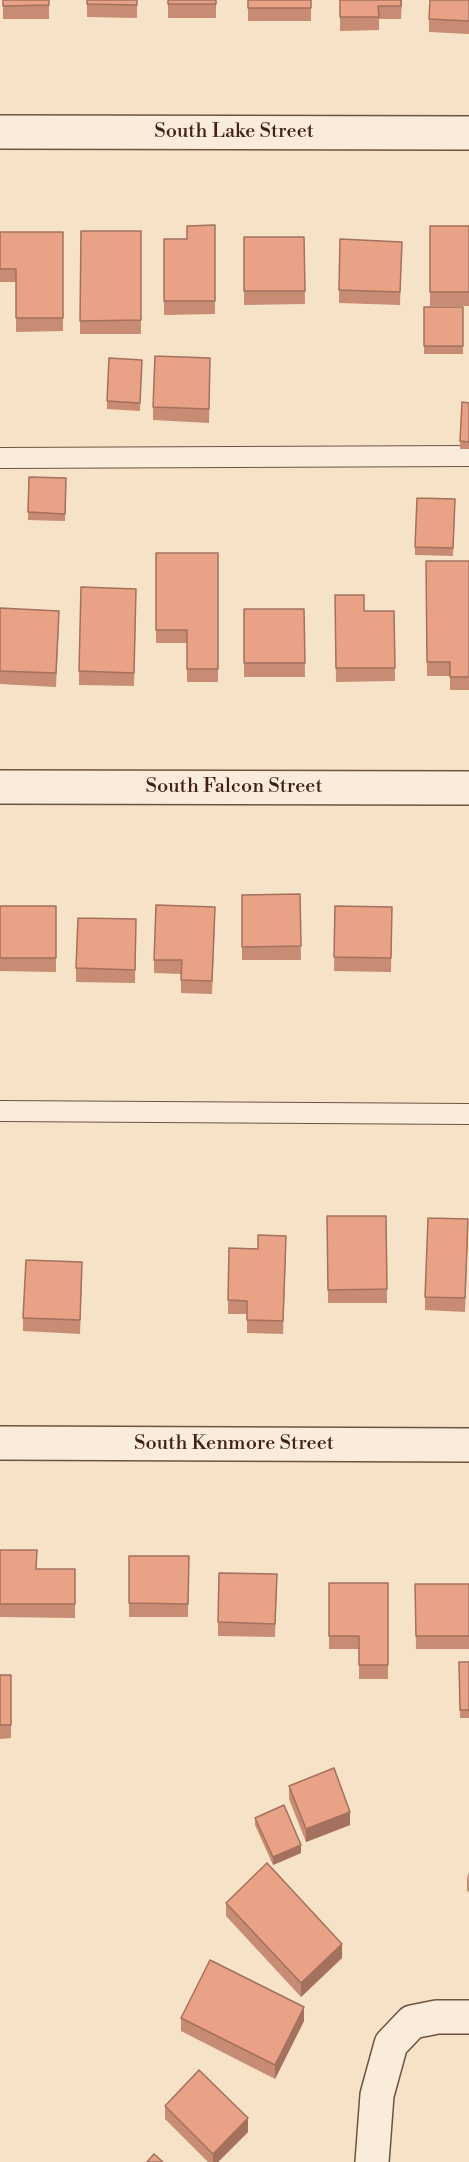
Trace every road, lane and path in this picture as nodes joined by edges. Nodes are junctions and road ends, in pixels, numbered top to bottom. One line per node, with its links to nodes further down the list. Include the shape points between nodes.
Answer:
1 (0, 132): 2 (street, South Lake Street)
2 (469, 133)
3 (469, 456): 4 (lane)
4 (0, 458)
5 (0, 787): 6 (street, South Falcon Street)
6 (469, 788)
7 (0, 1111): 8 (lane)
8 (469, 1114)
9 (0, 1443): 10 (street, South Kenmore Street)
10 (469, 1445)
11 (469, 2017): 12 (street, via 412,2022 391,2044 377,2095)
12 (372, 2162)

